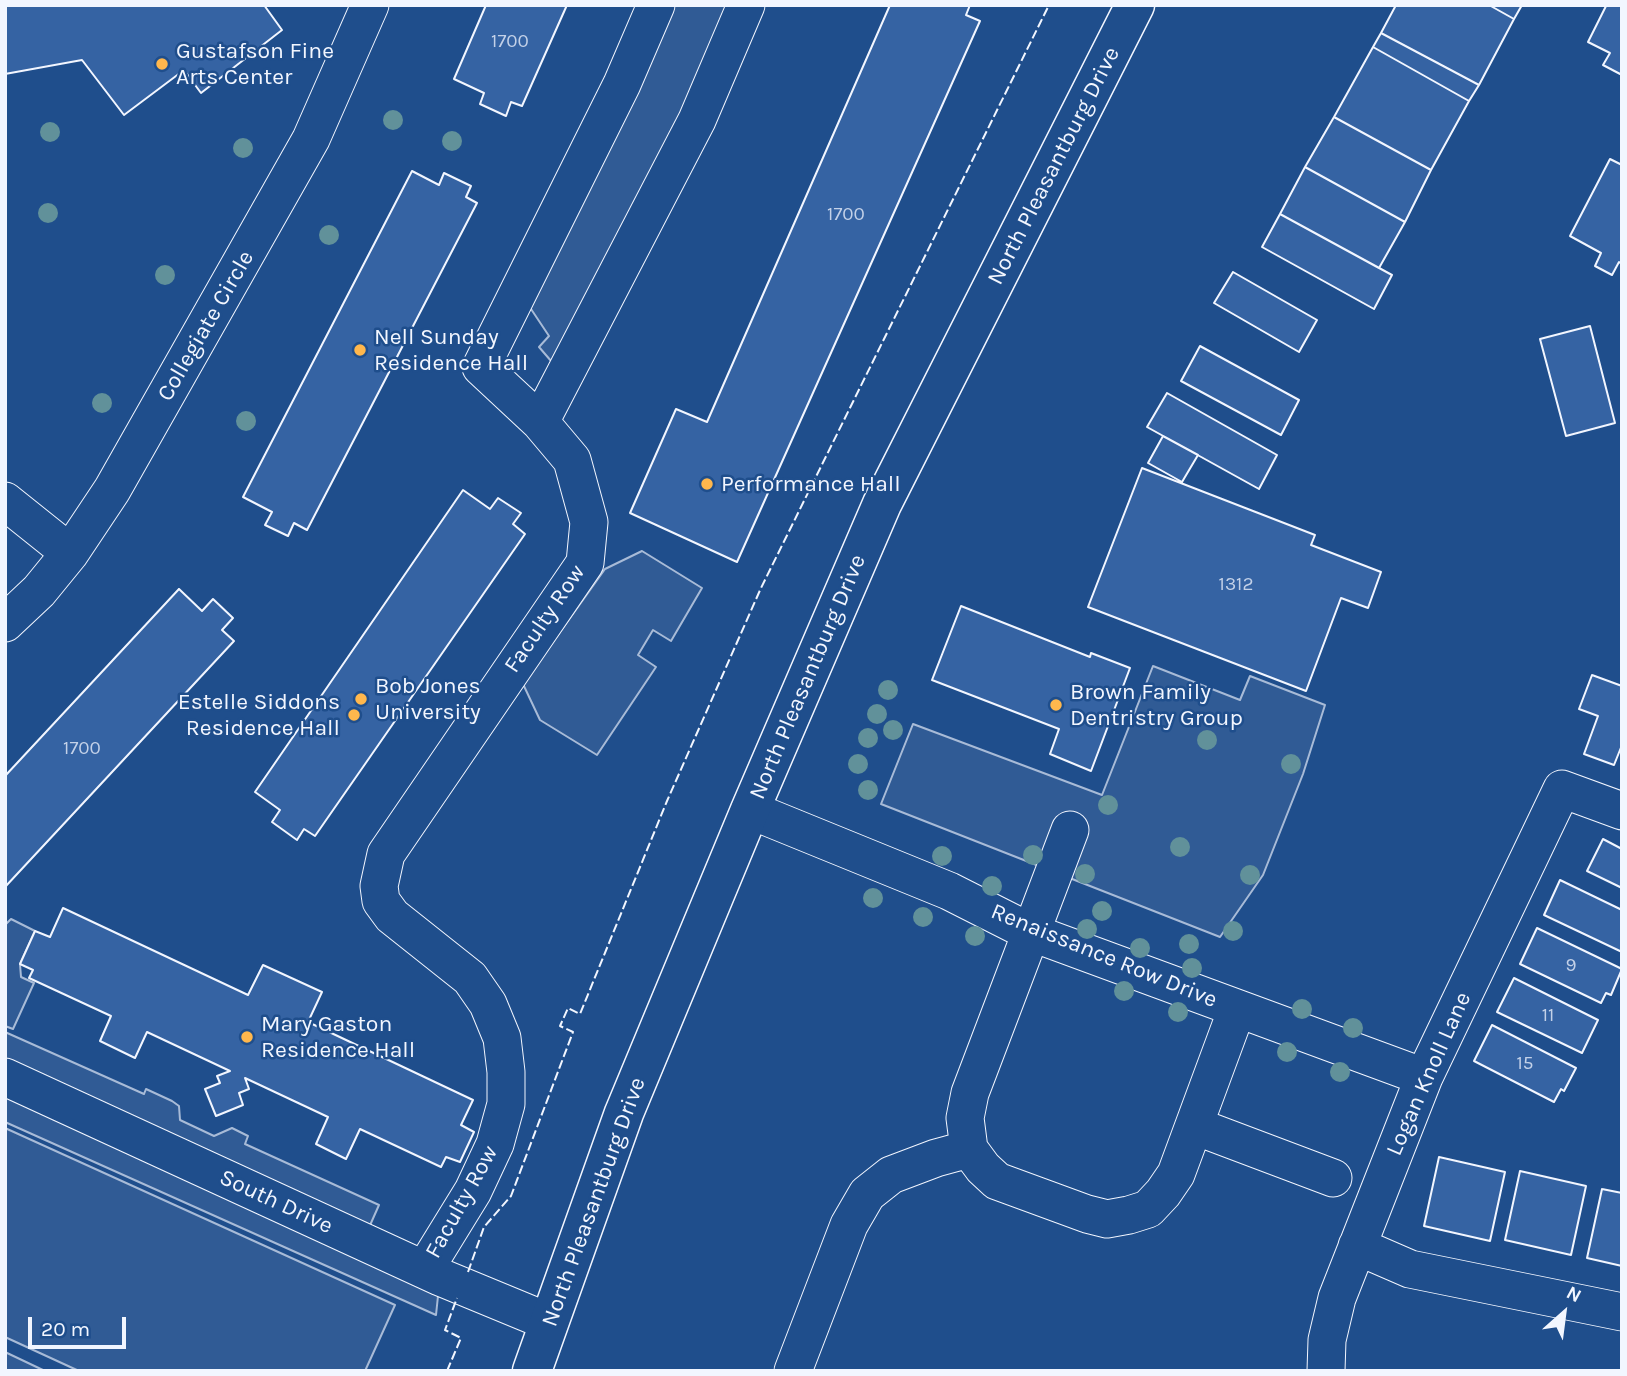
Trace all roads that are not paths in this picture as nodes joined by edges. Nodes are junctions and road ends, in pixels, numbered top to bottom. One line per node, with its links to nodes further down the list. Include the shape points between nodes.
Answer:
1 (370, 5): 7 (street, Collegiate Circle, via 305,150 112,490)
2 (656, 5): 5 (street, Faculty Row, via 622,84 481,367)
3 (746, 5): 5 (street, via 697,120)
4 (1135, 5): 9 (main road, North Pleasantburg Drive, via 882,504)
5 (540, 422): 20 (street, Faculty Row, via 572,460 589,522 585,563 386,854 379,886 381,901 392,916 470,978 488,1004 502,1038 506,1104 495,1144 473,1191)
6 (5, 501): 7 (street)
7 (69, 553): 8 (street, Collegiate Circle)
8 (5, 623)
9 (750, 810): 12 (street, Renaissance Row Drive, via 949,891); 22 (main road, North Pleasantburg Drive, via 624,1113)
10 (1622, 811): 15 (street, Logan Knoll Lane, via 1562,789)
11 (1070, 830): 12 (street)
12 (1030, 932): 13 (street, Renaissance Row Drive); 17 (street, via 970,1093 965,1118)
13 (1237, 1009): 15 (street, Renaissance Row Drive); 16 (street)
14 (5, 1077): 20 (street, South Drive)
15 (1423, 1077): 19 (street, Logan Knoll Lane)
16 (1195, 1126): 17 (street, via 1163,1193 1147,1209 1107,1219 997,1181); 18 (street)
17 (969, 1149): 24 (street, via 891,1175 867,1194 849,1225)
18 (1333, 1178)
19 (1357, 1246): 21 (street, via 1410,1269); 25 (street, Logan Knoll Lane, via 1337,1298 1327,1340)
20 (425, 1269): 22 (street, South Drive)
21 (1622, 1312)
22 (549, 1322): 23 (main road, North Pleasantburg Drive)
23 (532, 1371)
24 (793, 1371)
25 (1326, 1371)

